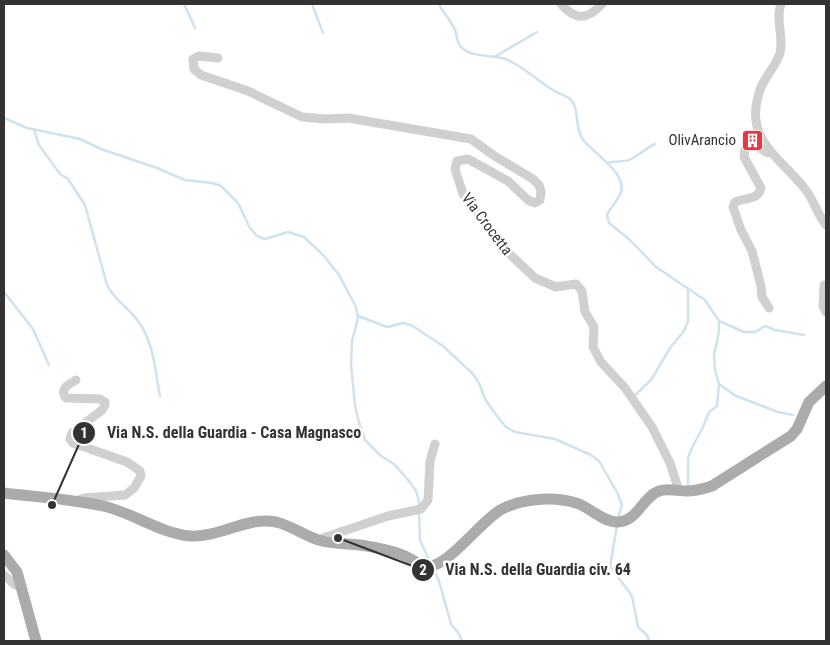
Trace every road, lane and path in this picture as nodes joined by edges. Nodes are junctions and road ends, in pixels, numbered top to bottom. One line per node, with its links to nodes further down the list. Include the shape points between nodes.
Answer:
1 (561, 4): 2 (street, via 572,15 582,17)
2 (602, 4)
3 (781, 4): 5 (street, via 781,50 759,92 754,116 760,136)
4 (218, 58): 13 (street, Via Crocetta, via 200,56 193,59 194,69 201,75 248,91 302,116 348,118 471,139 539,185 540,200 535,203 508,181 468,159 457,161 455,168 463,194 498,244 516,262 535,278 556,287 576,284 582,291 584,312 594,328 593,346 601,362 625,388 652,427 670,463)
5 (775, 157): 6 (street, via 812,198); 8 (street, via 758,148 749,146 745,149 744,157 761,191 757,196 735,202 732,207 752,251 762,297)
6 (826, 225)
7 (824, 285): 9 (street, via 823,306)
8 (768, 308)
9 (826, 312)
10 (76, 380): 15 (street, via 66,386 66,398 103,399 105,405 72,433 73,443 127,462 140,471 141,476 125,495 84,498)
11 (826, 386): 13 (main road, via 809,402 791,436 712,486)
12 (436, 444): 16 (street, via 430,462 428,500 420,509 388,516)
13 (679, 491): 16 (main road, via 660,491 650,496 634,516 618,522 564,500 527,501 505,507 495,512 437,565 426,566 371,546)
14 (4, 493): 15 (main road)
15 (75, 502): 16 (main road, via 127,513 190,536 265,521 290,526)
16 (320, 540)
17 (4, 555): 19 (main road, via 17,572)
18 (4, 575): 19 (street, via 15,585)
19 (22, 586): 20 (main road)
20 (36, 641)

